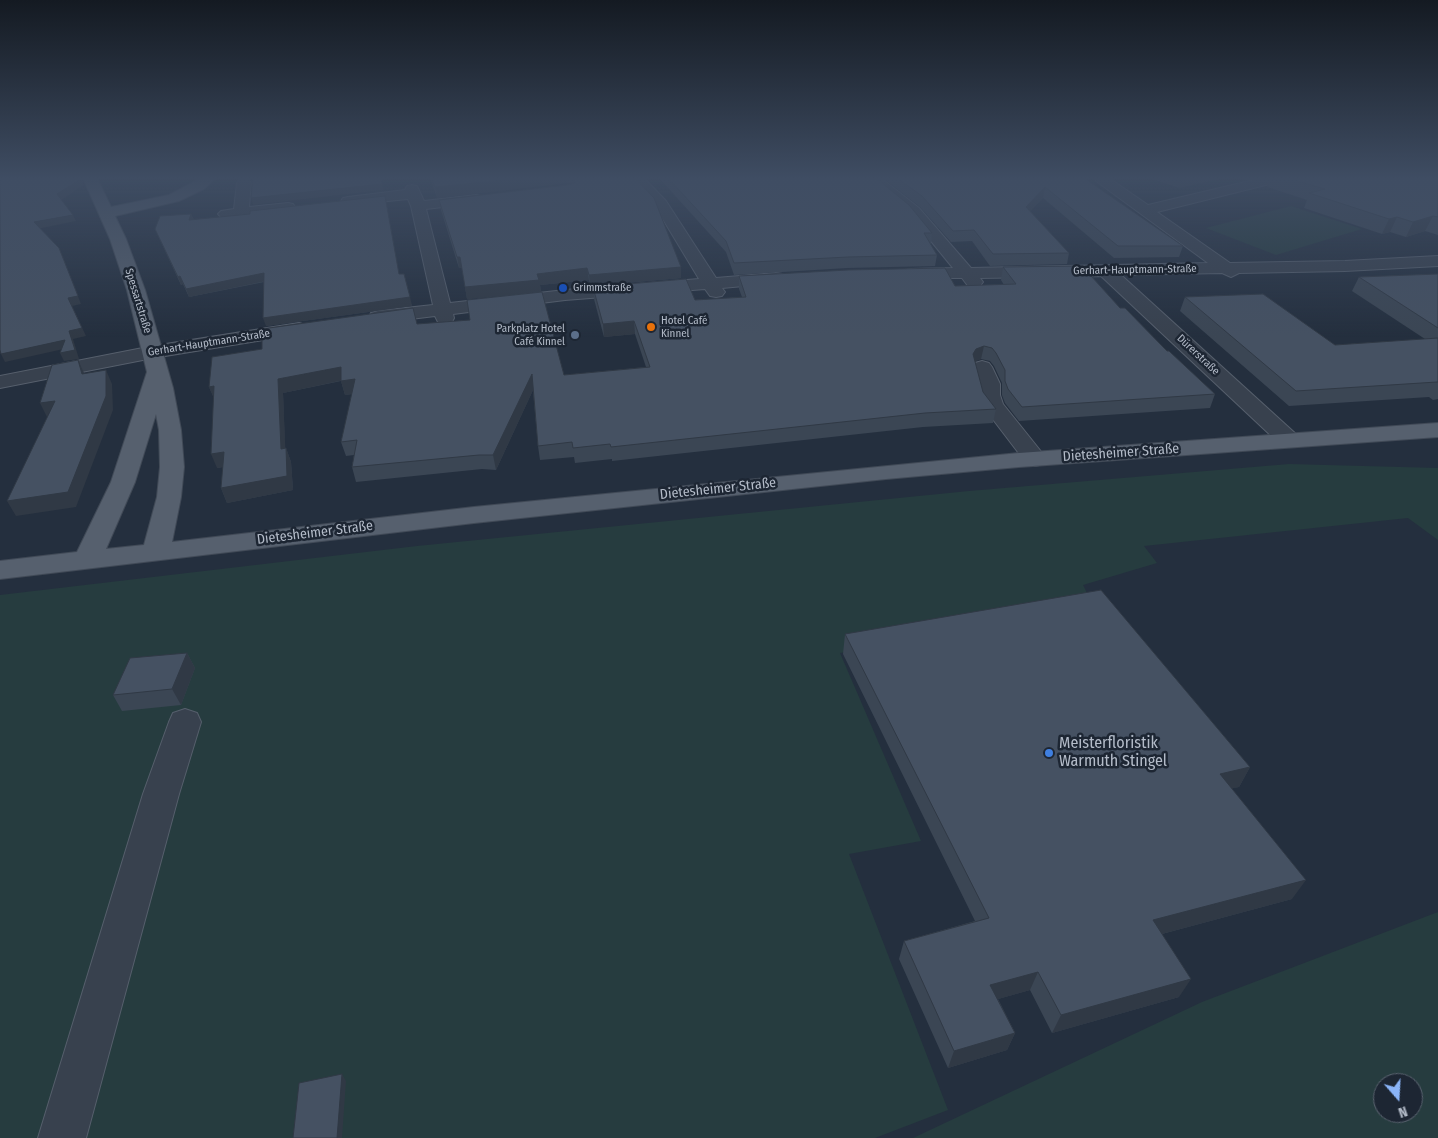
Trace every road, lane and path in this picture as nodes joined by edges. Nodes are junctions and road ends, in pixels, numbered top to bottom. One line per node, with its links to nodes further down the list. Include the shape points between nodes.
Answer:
1 (114, 231): 7 (main road, Spessartstraße)
2 (121, 231): 7 (main road)
3 (424, 231): 16 (street)
4 (678, 231): 15 (street)
5 (931, 231): 12 (street)
6 (1174, 231): 10 (street)
7 (116, 235): 19 (main road, Spessartstraße, via 136,290)
8 (1438, 261): 10 (street, Gerhart-Hauptmann-Straße)
9 (1438, 271): 10 (street, Gerhart-Hauptmann-Straße)
10 (1233, 274): 11 (street, Gerhart-Hauptmann-Straße)
11 (1111, 275): 12 (street, Gerhart-Hauptmann-Straße); 23 (street, Dürerstraße)
12 (970, 277): 13 (street, Gerhart-Hauptmann-Straße)
13 (898, 279)
14 (790, 282): 15 (street)
15 (713, 287): 16 (street)
16 (444, 313): 17 (street)
17 (365, 324)
18 (314, 332): 19 (street, Gerhart-Hauptmann-Straße)
19 (155, 362): 21 (street, Gerhart-Hauptmann-Straße); 25 (main road, Spessartstraße, via 170,430 172,467 169,497); 26 (main road, Spessartstraße, via 148,408 123,482)
20 (982, 367): 24 (street, via 993,405)
21 (0, 384)
22 (1438, 430): 23 (main road, Dietesheimer Straße)
23 (1289, 440): 24 (main road, Dietesheimer Straße)
24 (1035, 459): 25 (main road, Dietesheimer Straße, via 701,491)
25 (156, 552): 26 (main road, Dietesheimer Straße)
26 (87, 560): 27 (main road, Dietesheimer Straße)
27 (0, 570)
28 (185, 722): 29 (street, via 158,803)
29 (62, 1138)

